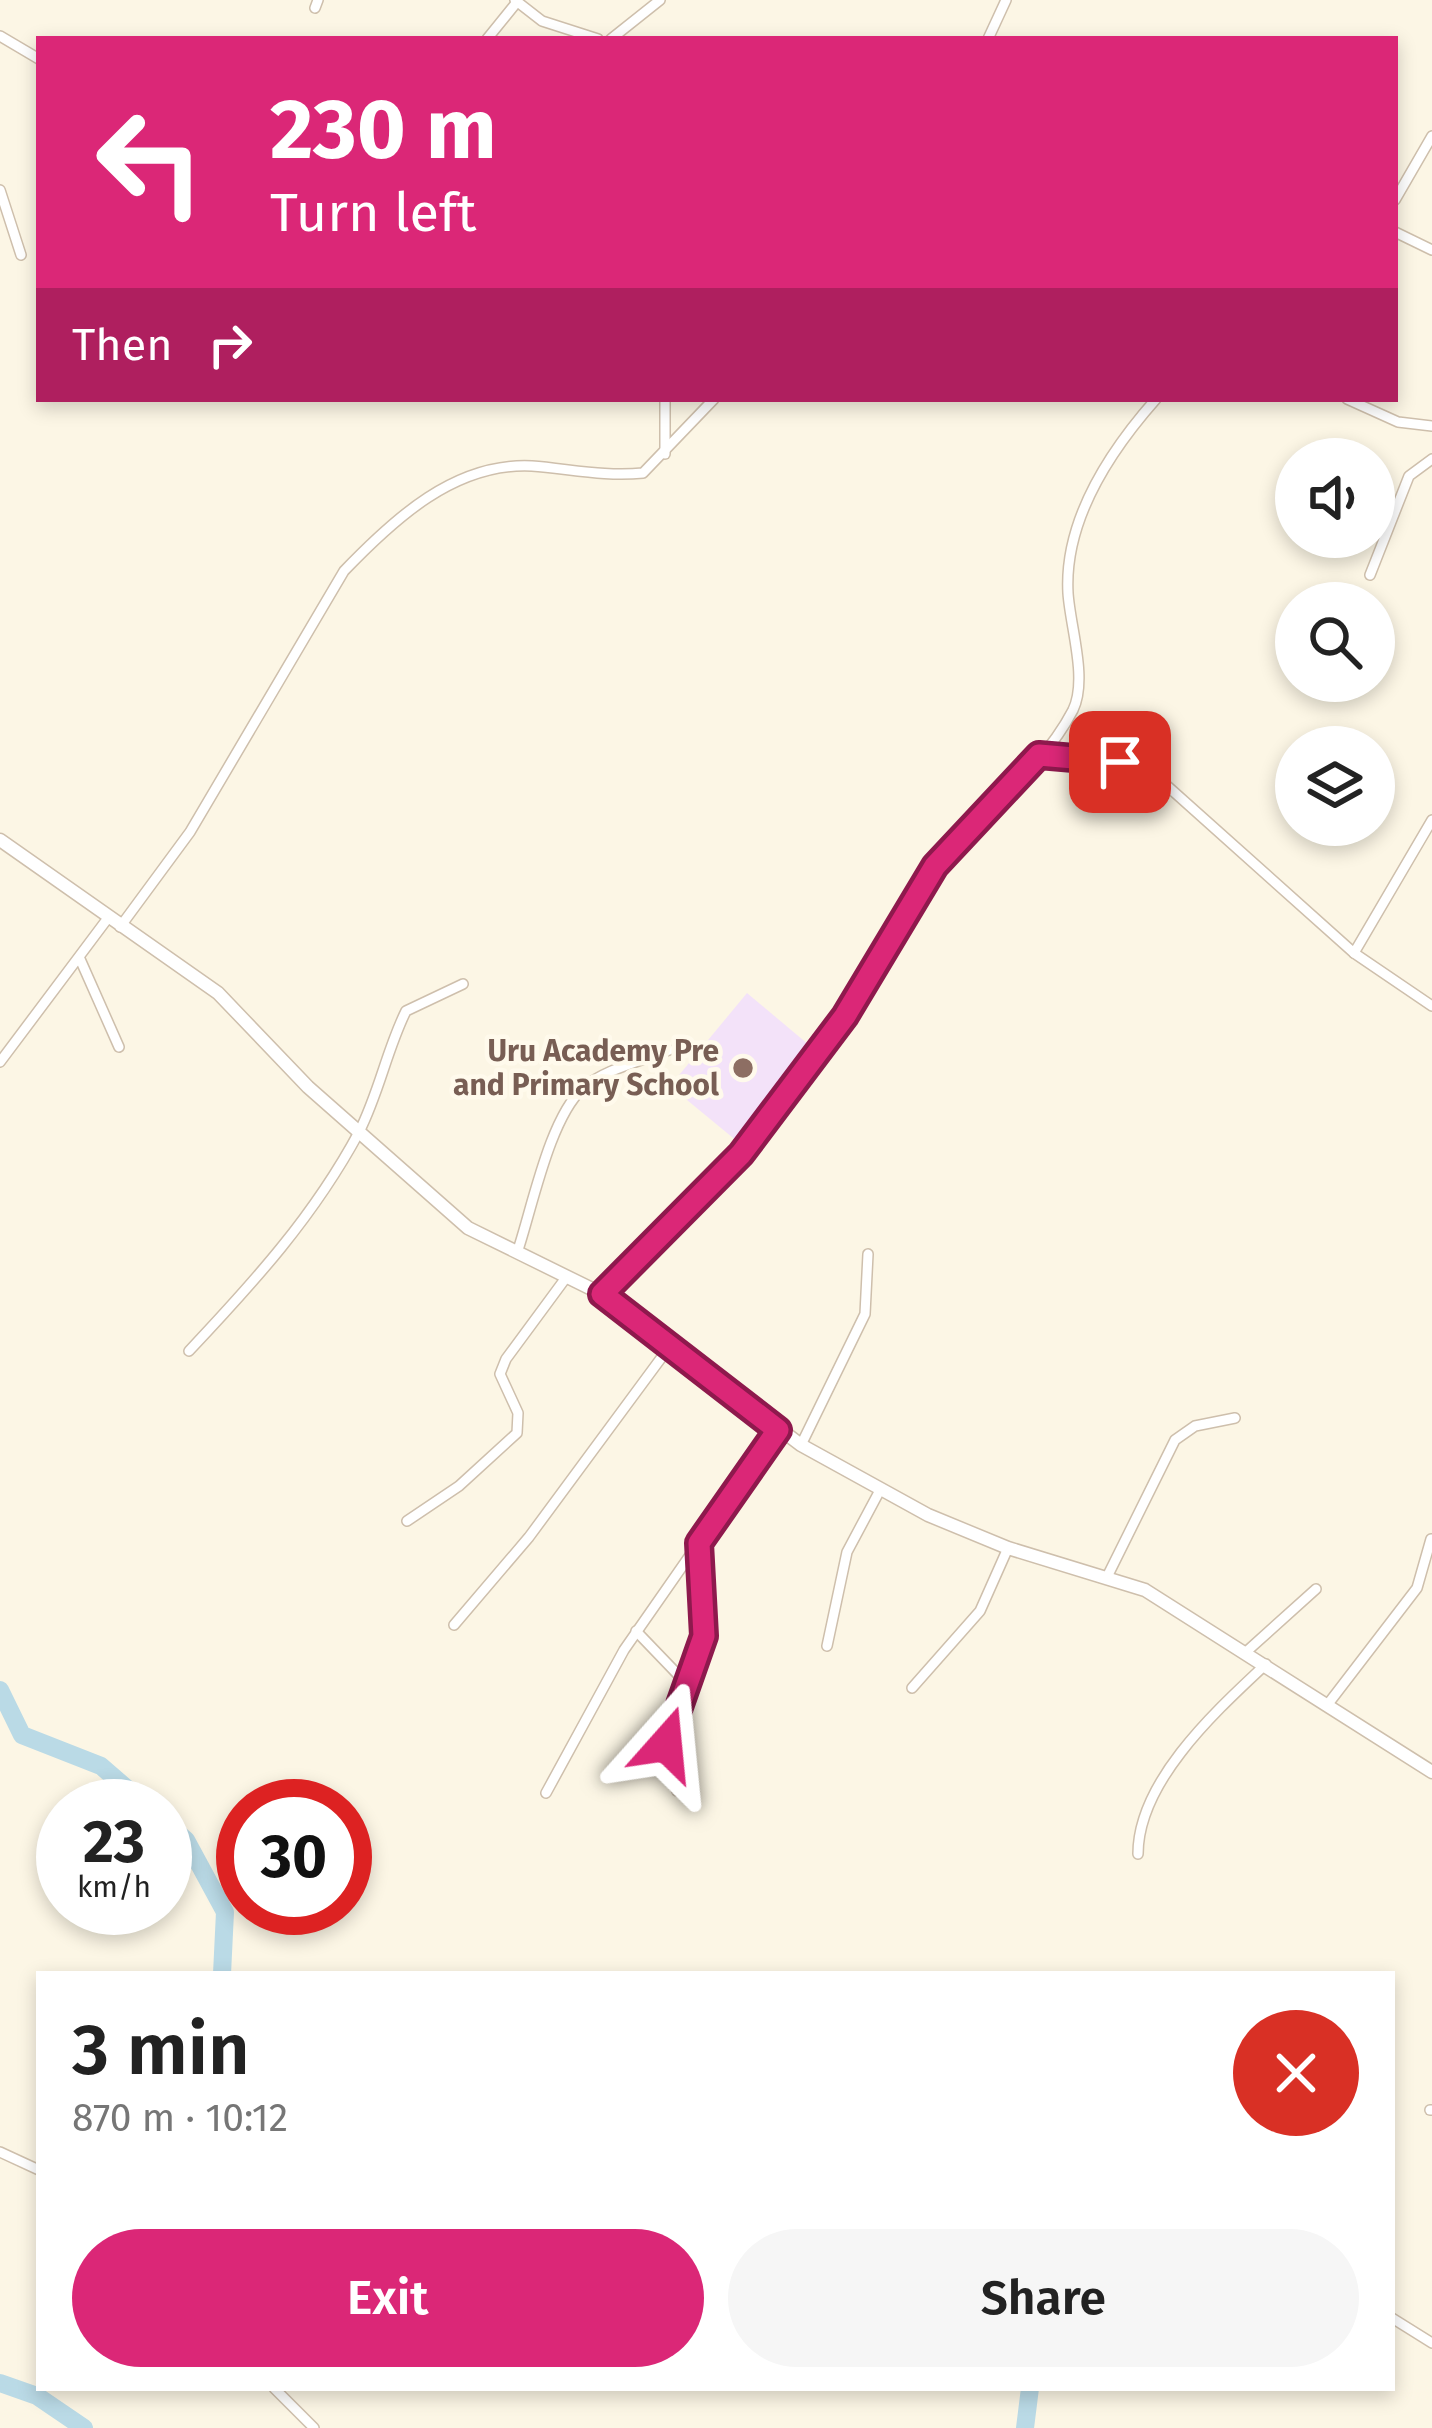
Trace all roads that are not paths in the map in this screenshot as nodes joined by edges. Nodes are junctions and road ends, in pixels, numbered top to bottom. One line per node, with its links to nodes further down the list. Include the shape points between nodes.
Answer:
1 (661, 0): 7 (street)
2 (1006, 0): 8 (street)
3 (516, 1): 5 (street); 6 (street, via 542,21)
4 (0, 36): 9 (street)
5 (490, 36)
6 (589, 36)
7 (615, 36)
8 (989, 36)
9 (36, 57)
10 (1432, 136): 12 (street)
11 (0, 190): 15 (street)
12 (1398, 195)
13 (1398, 233): 14 (street)
14 (1432, 250)
15 (21, 255)
16 (665, 402): 21 (street)
17 (711, 402): 21 (street)
18 (1154, 402): 24 (street, via 1106,468 1072,544 1074,708)
19 (1354, 402): 20 (street, via 1398,422)
20 (1432, 425)
21 (664, 454): 27 (street, via 631,475 493,468 443,488 374,540 344,571 190,832)
22 (1432, 459): 23 (street, via 1409,476)
23 (1370, 575)
24 (1039, 755): 28 (street, via 1120,762 1155,775); 39 (street, via 926,879 845,1016 741,1154)
25 (1432, 820): 28 (street)
26 (0, 840): 27 (street)
27 (114, 922): 29 (street); 35 (street, via 218,993)
28 (1354, 953): 31 (street)
29 (80, 958): 32 (street); 34 (street)
30 (463, 984): 35 (street, via 406,1011)
31 (1432, 1006)
32 (119, 1047)
33 (669, 1050): 36 (street, via 599,1078 574,1099)
34 (0, 1062)
35 (359, 1131): 36 (street, via 468,1228); 41 (street, via 284,1249)
36 (517, 1253): 38 (street)
37 (868, 1254): 44 (street, via 865,1314)
38 (565, 1279): 39 (street); 46 (street, via 500,1374 518,1413 517,1433)
39 (602, 1294): 40 (street)
40 (670, 1346): 43 (street); 52 (street, via 530,1537)
41 (189, 1351)
42 (1235, 1418): 50 (street, via 1195,1426 1175,1440)
43 (778, 1430): 44 (street); 48 (street)
44 (801, 1445): 45 (street)
45 (879, 1492): 49 (street); 54 (street, via 847,1552)
46 (407, 1521)
47 (1431, 1539): 59 (street, via 1417,1588)
48 (699, 1543): 53 (street); 57 (street, via 704,1636)
49 (1008, 1548): 50 (street); 58 (street, via 980,1611)
50 (1108, 1575): 55 (street)
51 (1316, 1589): 55 (street)
52 (454, 1625)
53 (636, 1631): 57 (street); 62 (street)
54 (826, 1646)
55 (1246, 1652): 56 (street)
56 (1266, 1664): 59 (street); 63 (street, via 1167,1778)
57 (686, 1683): 61 (street, via 664,1757)
58 (912, 1688)
59 (1328, 1704): 60 (street)
60 (1432, 1772)
61 (677, 1791)
62 (546, 1793)
63 (1138, 1854)
64 (0, 2152): 65 (street)
65 (36, 2169)
66 (1395, 2320): 67 (street)
67 (1432, 2343)
68 (277, 2391): 69 (street)
69 (314, 2428)

